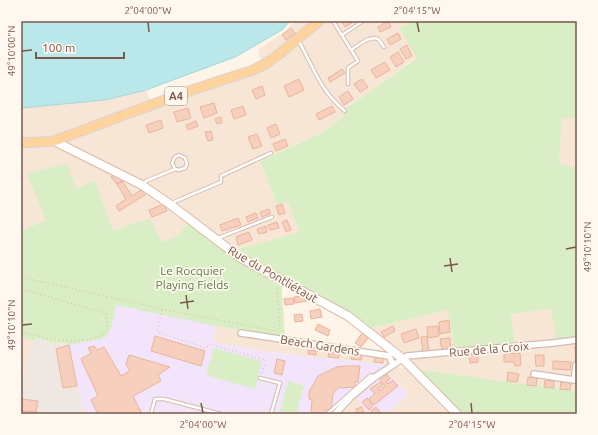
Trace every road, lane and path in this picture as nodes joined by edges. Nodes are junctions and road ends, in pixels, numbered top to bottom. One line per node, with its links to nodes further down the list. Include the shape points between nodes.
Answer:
1 (319, 21): 5 (main road, A4)
2 (333, 21): 4 (lane)
3 (363, 21): 4 (lane)
4 (342, 35): 7 (lane)
5 (298, 40): 9 (lane, via 327,94); 10 (main road, A4, via 253,70)
6 (384, 46): 7 (lane, via 378,39 373,38)
7 (351, 50): 8 (lane, via 358,61 348,68)
8 (348, 84)
9 (345, 111)
10 (54, 141): 11 (main road, A4); 14 (main road, Rue du Pontliétaut)
11 (21, 143)
12 (270, 153): 15 (lane, via 221,176 221,182)
13 (175, 169): 13 (lane, via 172,163 174,157 179,155 185,158 185,168); 14 (lane)
14 (142, 185): 15 (main road, Rue du Pontliétaut)
15 (171, 205): 17 (main road, Rue du Pontliétaut)
16 (272, 217): 17 (lane)
17 (216, 239): 25 (main road, Rue du Pontliétaut, via 239,256 348,316)
18 (21, 277): 21 (path)
19 (277, 285): 21 (path, via 280,327 276,331)
20 (21, 289): 22 (path, via 106,314 108,326 108,331 103,336 74,342 35,336)
21 (162, 309): 30 (path, via 157,332 207,348 208,344 266,360)
22 (21, 331)
23 (240, 333): 26 (street, Beach Gardens, via 389,356)
24 (577, 340): 25 (street, Rue de la Croix, via 407,356)
25 (403, 360): 26 (street, Rue de la Croix); 36 (main road, Rue du Pontliétaut)
26 (394, 365): 29 (street, Rue de la Croix)
27 (577, 365): 28 (street, via 574,380)
28 (534, 374)
29 (375, 377): 34 (lane, via 372,375); 35 (street, Rue de la Croix)
30 (260, 378): 33 (lane, via 280,383)
31 (151, 414): 32 (lane, via 155,399)
32 (221, 414)
33 (271, 414)
34 (328, 414)
35 (335, 414)
36 (457, 414)

